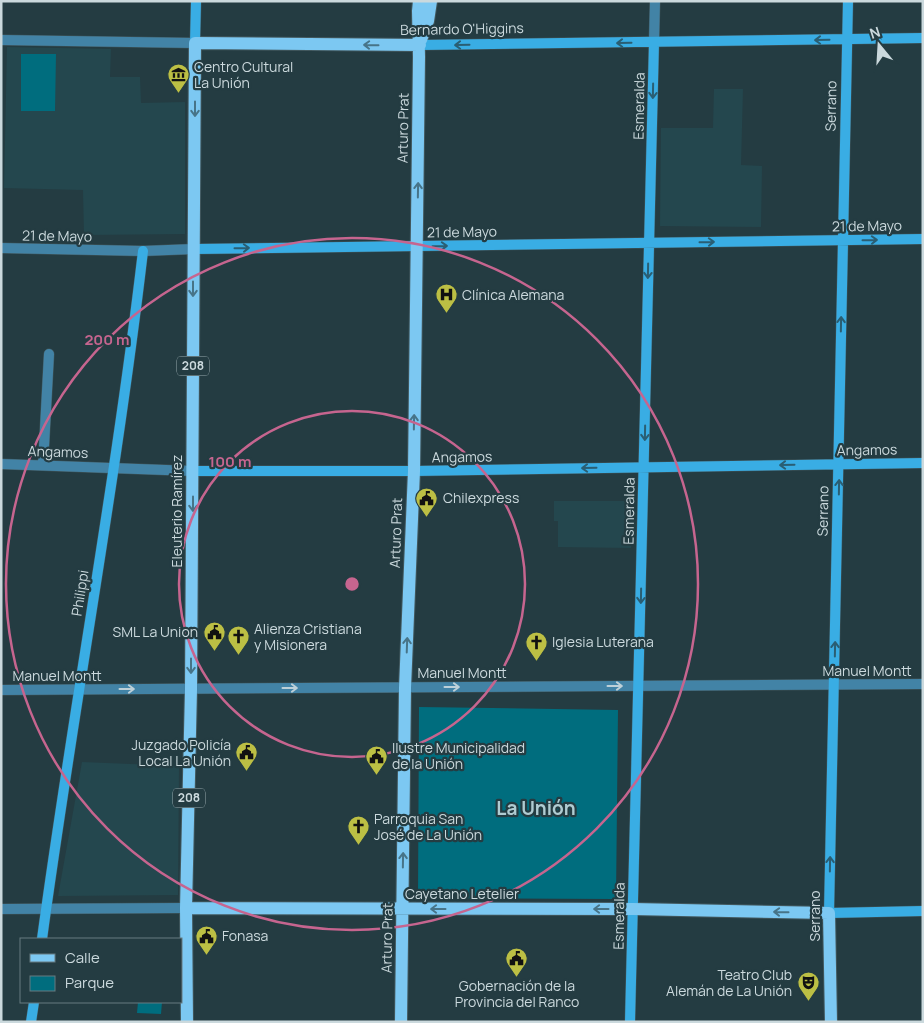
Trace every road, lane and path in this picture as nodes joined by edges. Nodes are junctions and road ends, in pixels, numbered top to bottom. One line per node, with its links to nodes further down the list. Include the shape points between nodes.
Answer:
1 (196, 1): 10 (street, Eleuterio Ramírez)
2 (419, 1): 11 (main road, Arturo Prat)
3 (431, 1): 11 (main road, Arturo Prat)
4 (655, 1): 9 (street, Esmeralda)
5 (848, 1): 8 (street, Serrano)
6 (923, 38): 8 (street, Bernardo O'Higgins)
7 (1, 40): 10 (street, Bernardo O'Higgins)
8 (847, 40): 9 (street, Bernardo O'Higgins, one-way to 9); 13 (street, Serrano)
9 (654, 42): 11 (street, Bernardo O'Higgins, one-way to 11); 14 (street, Esmeralda, one-way to 14)
10 (195, 43): 11 (main road, Bernardo O'Higgins, one-way to 10); 17 (main road, Eleuterio Ramírez / 208, one-way to 17)
11 (420, 45): 15 (main road, Arturo Prat, one-way to 11)
12 (923, 239): 13 (street, 21 de Mayo, one-way to 12)
13 (843, 240): 14 (street, 21 de Mayo, one-way to 13); 22 (street, Serrano, one-way to 13)
14 (649, 243): 15 (street, 21 de Mayo, one-way to 14); 24 (street, Esmeralda, one-way to 24)
15 (417, 246): 17 (street, 21 de Mayo, one-way to 15); 27 (main road, Arturo Prat, one-way to 15)
16 (1, 248): 18 (street, 21 de Mayo)
17 (194, 249): 18 (street, 21 de Mayo); 26 (main road, Eleuterio Ramírez / 208, one-way to 26)
18 (142, 252): 25 (street, Philippi)
19 (49, 354): 23 (street)
20 (923, 463): 22 (street, Angamos)
21 (1, 464): 23 (street, Angamos)
22 (839, 464): 24 (street, Angamos, one-way to 24); 29 (street, Serrano, one-way to 22)
23 (43, 465): 25 (street, Angamos)
24 (644, 467): 27 (street, Angamos, one-way to 27); 30 (street, Esmeralda, one-way to 30)
25 (114, 468): 26 (street, Angamos); 34 (street, Philippi)
26 (193, 471): 27 (street, Angamos); 32 (main road, Eleuterio Ramírez / 208, one-way to 32)
27 (414, 471): 31 (main road, Arturo Prat, one-way to 27)
28 (923, 684): 29 (street, Manuel Montt)
29 (835, 685): 30 (street, Manuel Montt); 41 (street, Serrano, one-way to 29)
30 (638, 686): 31 (street, Manuel Montt, one-way to 30); 39 (street, Esmeralda)
31 (405, 688): 32 (street, Manuel Montt, one-way to 31); 38 (main road, Arturo Prat, one-way to 31)
32 (191, 689): 34 (street, Manuel Montt, one-way to 32); 35 (main road, Eleuterio Ramírez / 208)
33 (1, 690): 34 (street, Manuel Montt)
34 (78, 690): 37 (street, Philippi)
35 (186, 908): 37 (street, Cayetano Letelier); 38 (main road, Cayetano Letelier); 45 (main road, Eleuterio Ramírez / 208)
36 (1, 909): 37 (street, Cayetano Letelier)
37 (46, 909): 42 (street, Philippi)
38 (402, 909): 39 (main road, Cayetano Letelier, one-way to 38); 46 (main road, Arturo Prat)
39 (633, 909): 41 (main road, Cayetano Letelier, one-way to 39); 47 (street, Esmeralda)
40 (923, 911): 41 (street, Cayetano Letelier)
41 (829, 913): 48 (main road, Serrano)
42 (42, 938)
43 (34, 1003): 44 (street)
44 (31, 1022)
45 (187, 1022)
46 (401, 1022)
47 (630, 1022)
48 (831, 1022)

